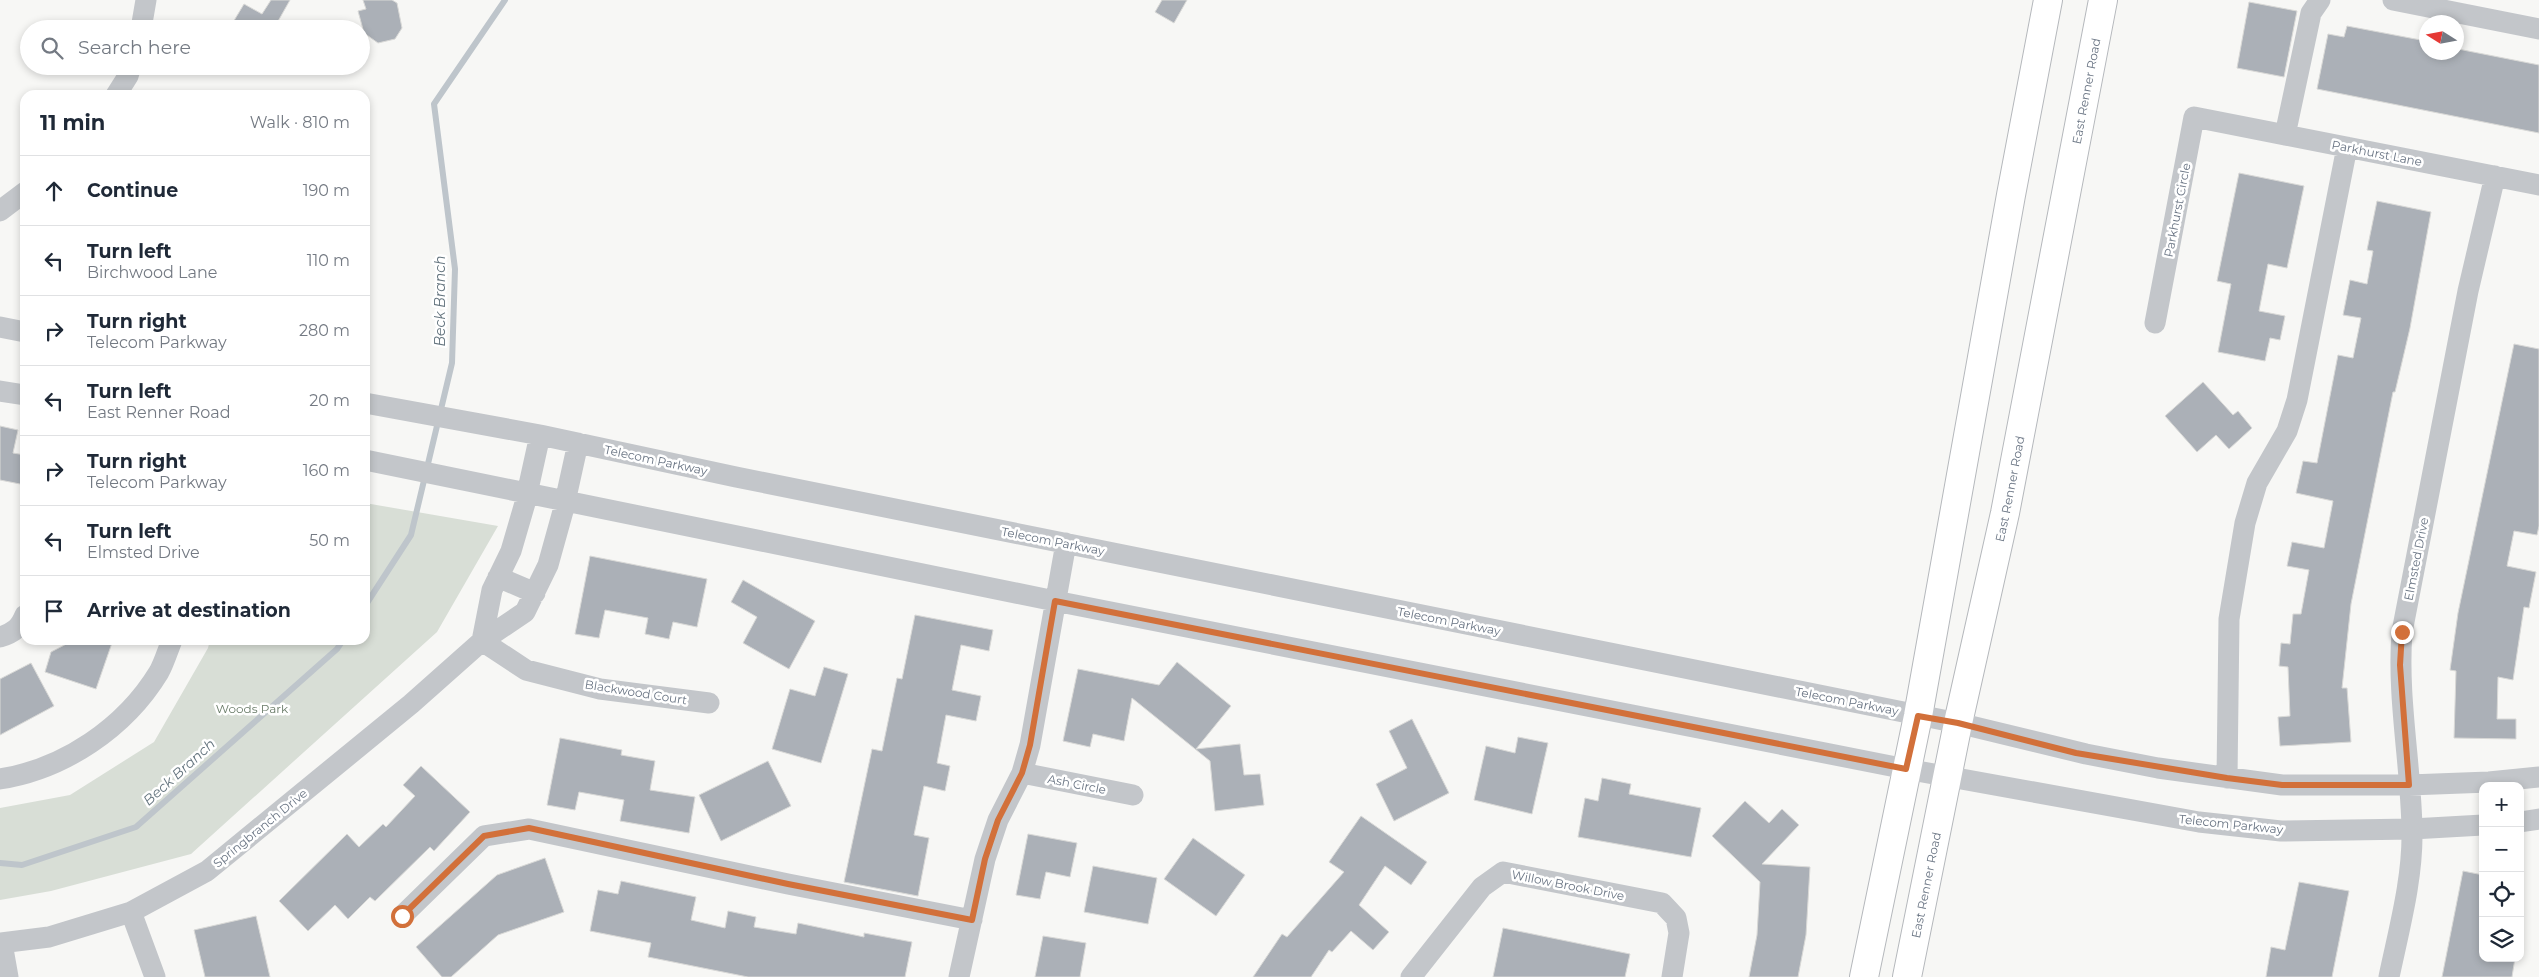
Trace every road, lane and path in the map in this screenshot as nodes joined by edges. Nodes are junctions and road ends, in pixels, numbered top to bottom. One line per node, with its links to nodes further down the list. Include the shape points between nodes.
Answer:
1 (146, 0): 6 (street)
2 (2048, 0): 37 (main road, via 2010,195)
3 (2104, 0): 38 (main road, East Renner Road, via 2005,513)
4 (2320, 0): 11 (street, via 2311,13)
5 (2393, 0): 7 (street)
6 (143, 20)
7 (2539, 30)
8 (128, 75): 9 (street)
9 (119, 90)
10 (2215, 121): 11 (street, Parkhurst Lane); 17 (street, Parkhurst Circle, via 2194,117)
11 (2286, 135): 12 (street, Parkhurst Lane)
12 (2347, 147): 13 (street, Parkhurst Lane); 43 (street, via 2296,400 2287,431 2257,483 2245,523 2229,619)
13 (2495, 176): 14 (street, Parkhurst Lane); 45 (street, Elmsted Drive, via 2468,291 2402,632 2400,665)
14 (2539, 185)
15 (20, 196): 16 (street)
16 (0, 211)
17 (2155, 323)
18 (0, 327): 19 (street)
19 (20, 331)
20 (0, 391): 21 (street)
21 (20, 394)
22 (370, 405): 23 (street, Telecom Parkway)
23 (540, 435): 24 (street, Telecom Parkway); 26 (street)
24 (578, 443): 27 (street, Springbranch Drive); 28 (street, Telecom Parkway)
25 (370, 461): 26 (street, Telecom Parkway)
26 (527, 493): 27 (street, Telecom Parkway); 29 (street, via 511,551)
27 (565, 501): 30 (street, Springbranch Drive, via 548,565); 31 (street, Telecom Parkway)
28 (1066, 544): 31 (street); 37 (street, Telecom Parkway)
29 (498, 577): 30 (street); 34 (street, via 492,590)
30 (534, 593): 34 (street, Springbranch Drive, via 525,612)
31 (1055, 601): 39 (street, Telecom Parkway); 40 (street, via 1030,745)
32 (20, 626): 33 (street)
33 (0, 637)
34 (482, 642): 36 (street, Blackwood Court, via 535,673 600,689); 51 (street, Springbranch Drive, via 207,871)
35 (170, 645): 44 (street, via 155,678 114,725 85,747 52,764)
36 (709, 703)
37 (1918, 716): 38 (street, Telecom Parkway); 39 (main road)
38 (1958, 723): 42 (main road, East Renner Road); 43 (street, Telecom Parkway, via 2076,753)
39 (1906, 769): 42 (street, Telecom Parkway); 60 (main road)
40 (1022, 773): 46 (street, Ash Circle); 53 (street, via 998,820 985,859)
41 (2539, 776): 45 (street, Telecom Parkway, via 2489,782)
42 (1948, 777): 50 (street, Telecom Parkway, via 2199,822 2280,831); 61 (main road, East Renner Road)
43 (2227, 778): 45 (street, Telecom Parkway, via 2282,785)
44 (0, 779)
45 (2409, 785): 50 (street, Elmsted Drive)
46 (1133, 795)
47 (2539, 819): 48 (street)
48 (2524, 821)
49 (2479, 825): 50 (street, Telecom Parkway)
50 (2412, 829): 62 (street, Elmsted Drive, via 2412,860)
51 (131, 912): 54 (street, Springbranch Drive, via 49,937); 57 (street)
52 (402, 916): 53 (street, via 484,836 529,828)
53 (972, 920): 58 (street)
54 (1, 943): 56 (street)
55 (1420, 974): 59 (street, Willow Brook Drive, via 1482,887 1503,872 1662,903 1676,918 1679,933)
56 (8, 977)
57 (155, 977)
58 (959, 977)
59 (1672, 977)
60 (1864, 977)
61 (1907, 977)
62 (2390, 977)

